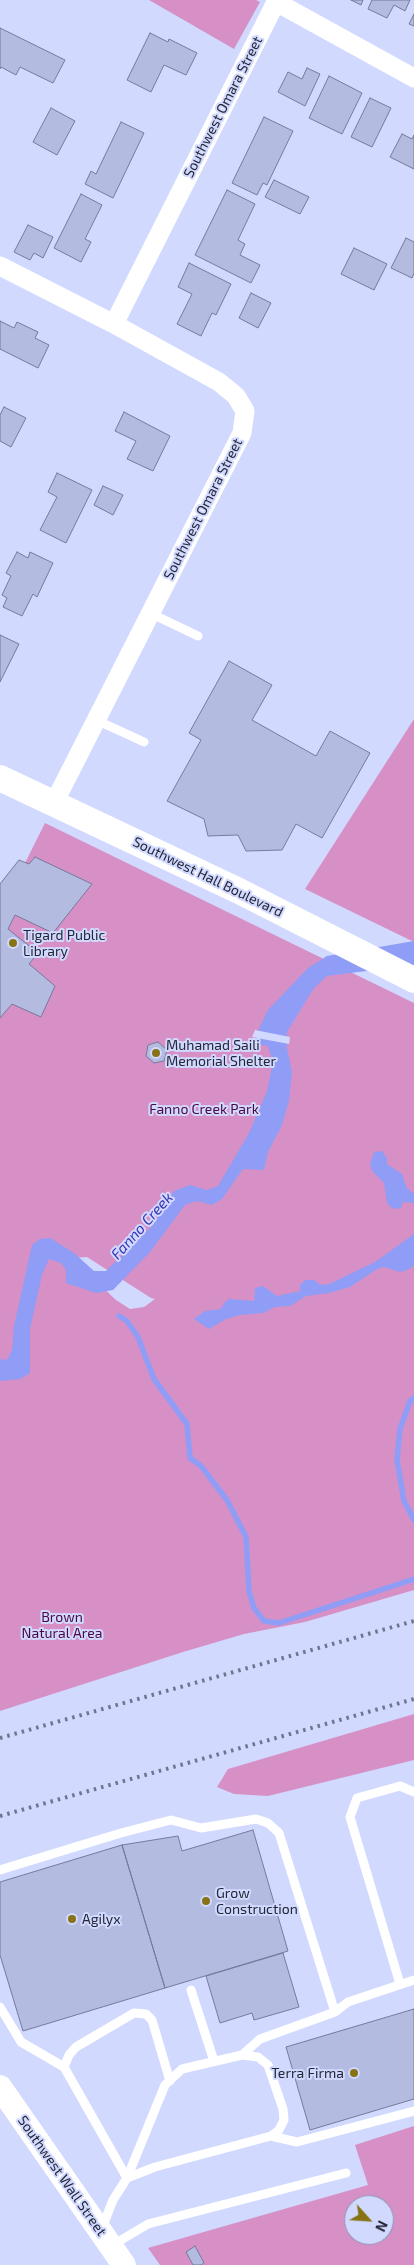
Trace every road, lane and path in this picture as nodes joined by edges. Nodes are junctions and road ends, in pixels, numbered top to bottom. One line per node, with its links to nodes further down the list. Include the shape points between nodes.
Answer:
1 (276, 1): 2 (street); 4 (street, Southwest Omara Street)
2 (414, 78)
3 (0, 266): 4 (street)
4 (114, 324): 5 (street, Southwest Omara Street, via 224,386 236,396 245,411 242,432)
5 (150, 613): 6 (lane); 7 (street, Southwest Omara Street)
6 (198, 636)
7 (96, 720): 8 (lane); 10 (street, Southwest Omara Street)
8 (144, 742)
9 (0, 778): 10 (main road, Southwest Hall Boulevard)
10 (54, 803): 11 (main road, Southwest Hall Boulevard, via 239,891)
11 (414, 980)
12 (414, 1792): 15 (lane, via 400,1786 357,1798 350,1817)
13 (0, 1870): 18 (lane, via 171,1820 201,1828 256,1818 268,1823 279,1833)
14 (414, 1980): 15 (lane)
15 (400, 1984): 18 (lane, via 348,2002)
16 (191, 1990): 20 (lane)
17 (0, 2007): 21 (lane, via 21,2042)
18 (336, 2012): 19 (lane, via 260,2040)
19 (242, 2055): 20 (lane); 25 (lane, via 258,2057 268,2065 284,2109 284,2120)
20 (214, 2061): 22 (lane, via 182,2070)
21 (64, 2067): 22 (lane, via 76,2047 134,2013 146,2014 152,2020); 27 (lane)
22 (170, 2080): 27 (lane, via 165,2085)
23 (0, 2086): 28 (street, Southwest Wall Street)
24 (414, 2111): 25 (lane, via 298,2142)
25 (271, 2136): 27 (lane, via 155,2167)
26 (346, 2173): 28 (lane, via 148,2224)
27 (127, 2178): 28 (lane, via 113,2200)
28 (106, 2238): 29 (street, Southwest Wall Street)
29 (124, 2265)

